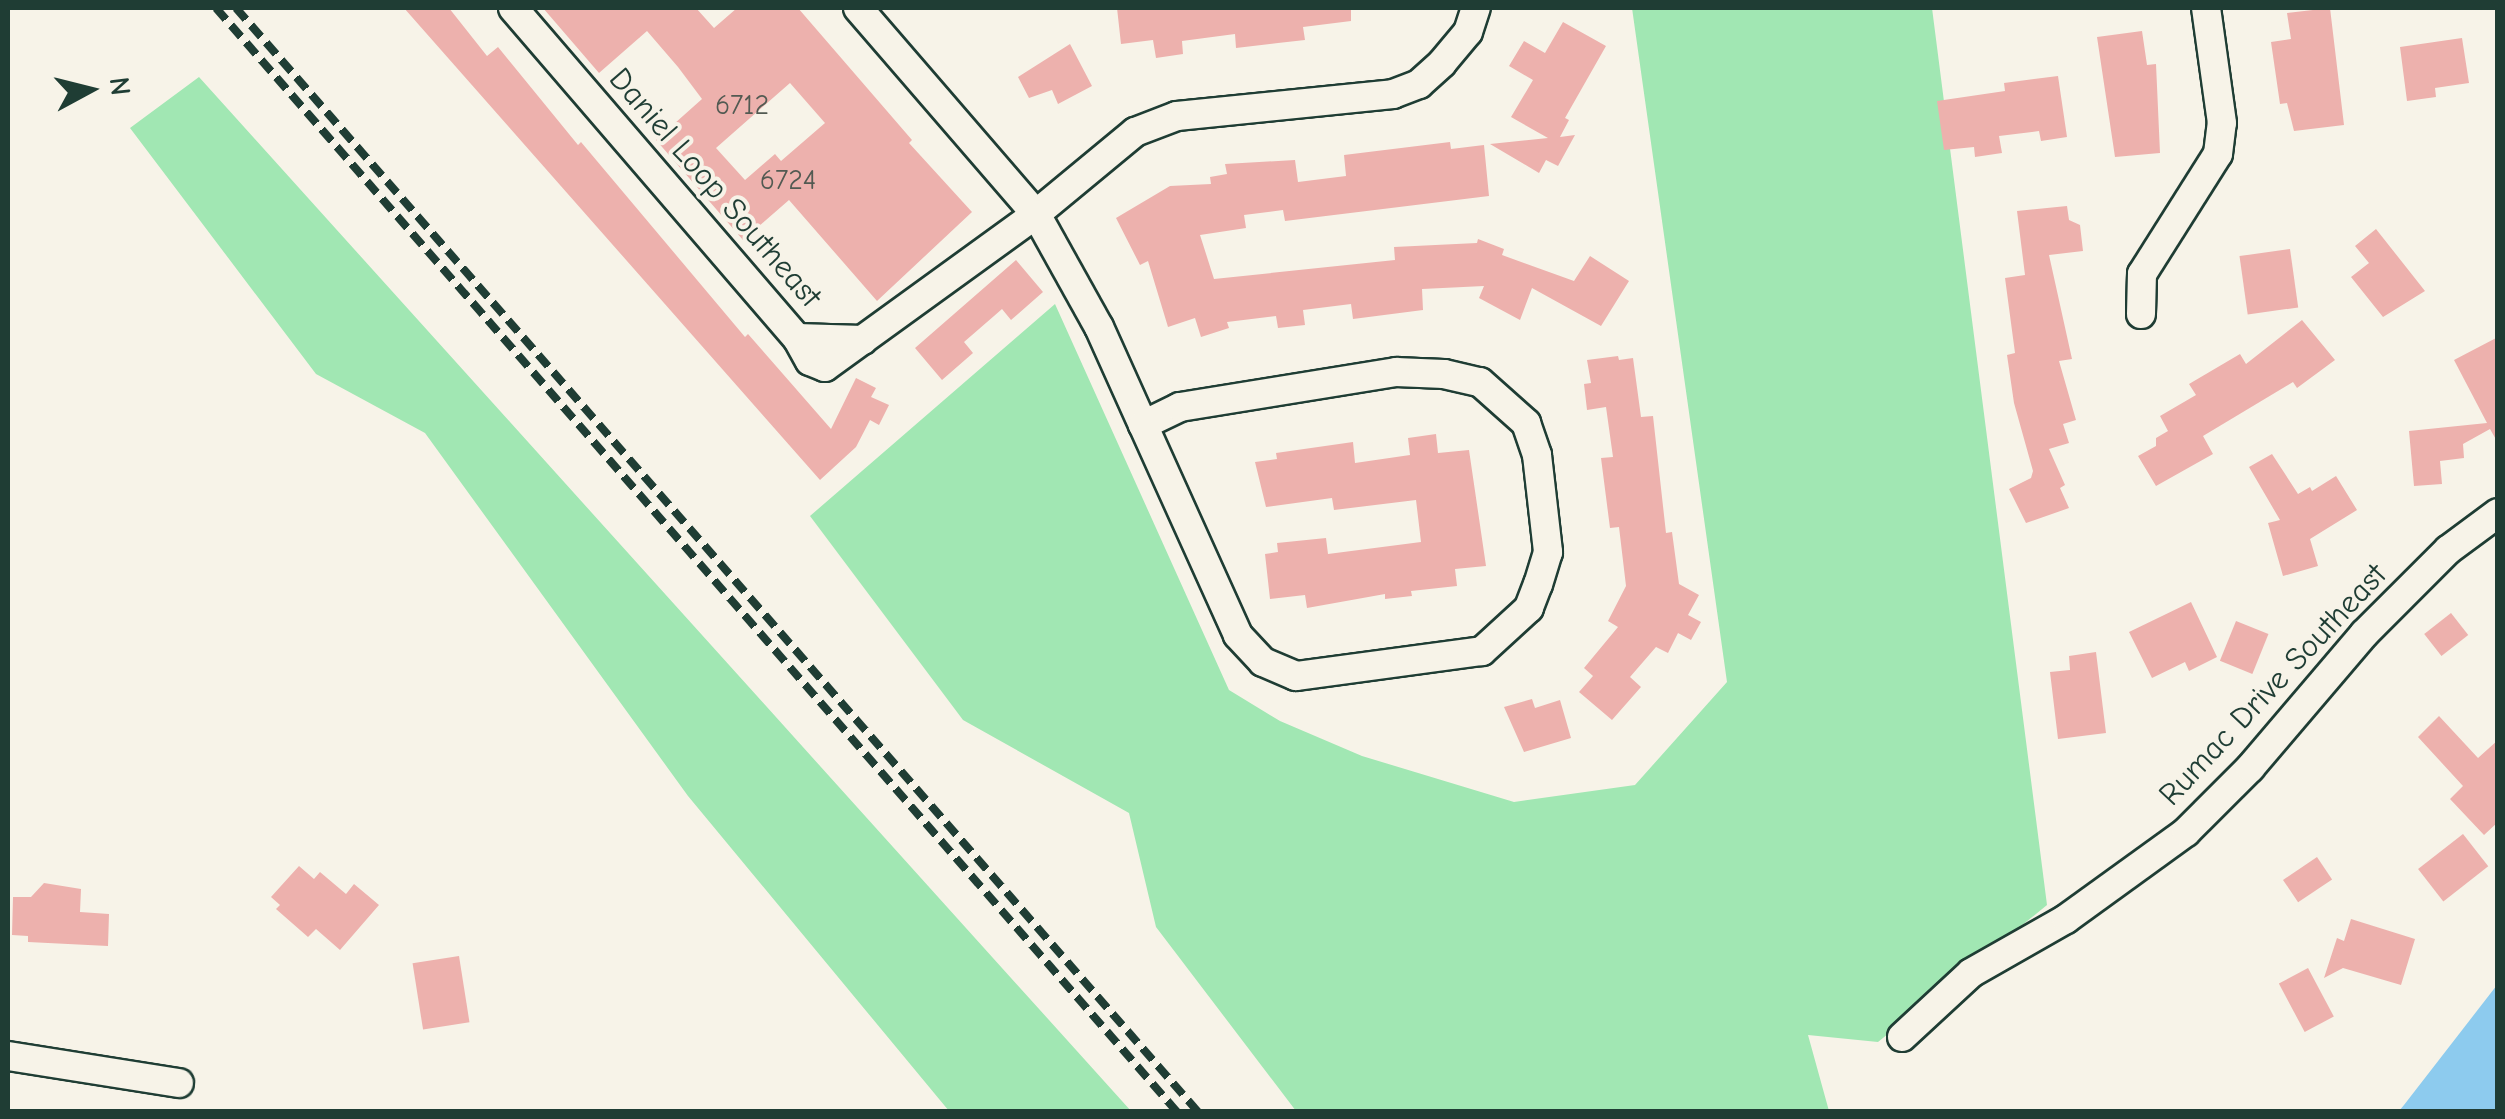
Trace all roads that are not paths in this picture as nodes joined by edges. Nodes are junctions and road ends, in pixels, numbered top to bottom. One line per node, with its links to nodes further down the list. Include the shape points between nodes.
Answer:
1 (513, 8): 5 (street, Daniel Loop Southeast, via 810,361 825,367)
2 (858, 8): 5 (street)
3 (1476, 8): 5 (street, via 1468,32 1419,84 1394,94 1177,116 1135,132)
4 (2206, 8): 6 (street, via 2222,123 2218,154 2142,274)
5 (1036, 214): 7 (street, via 1099,327)
6 (2141, 314)
7 (1143, 425): 7 (street, via 1180,407 1396,372 1480,382 1526,423 1538,455 1548,552 1528,608 1482,651 1320,675 1296,676 1263,662 1238,635)
8 (2498, 513): 9 (street, Rumac Drive Southeast, via 2448,550 2364,634 2186,832 2066,918 1971,973)
9 (1902, 1037)
10 (8, 1056): 11 (street)
11 (178, 1083)

